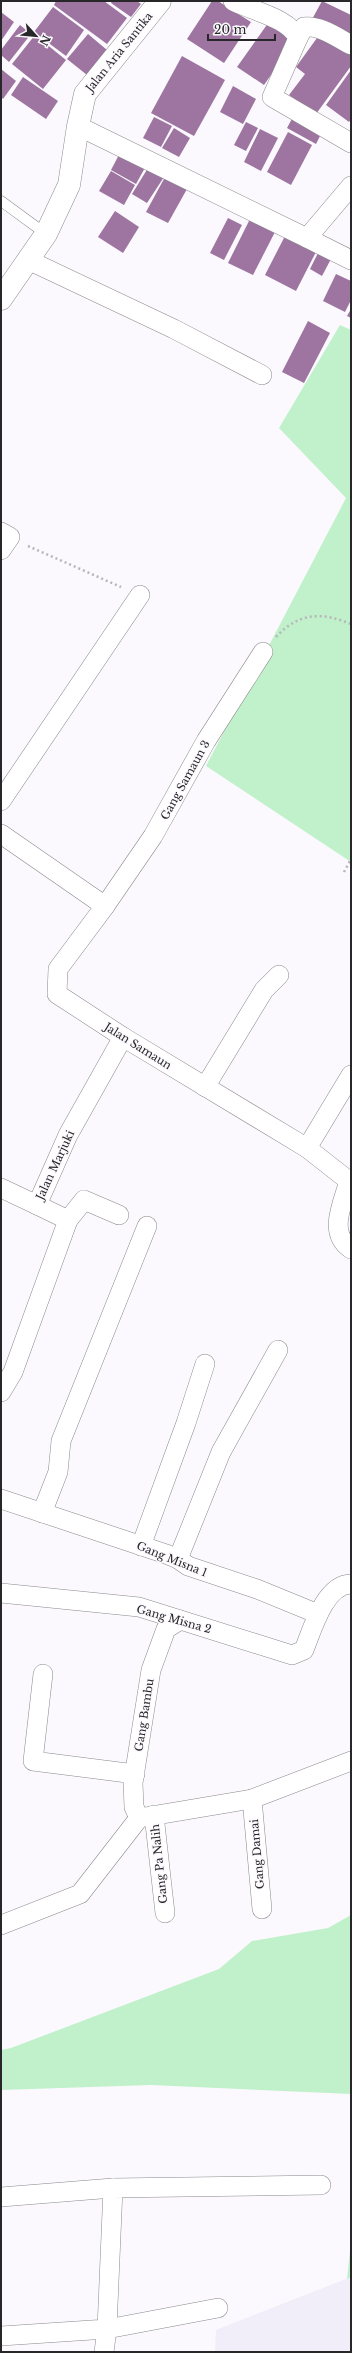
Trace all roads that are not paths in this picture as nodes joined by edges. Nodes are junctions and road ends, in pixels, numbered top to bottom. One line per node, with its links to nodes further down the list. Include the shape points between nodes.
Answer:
1 (233, 1): 3 (street, via 289,27)
2 (157, 2): 5 (street, Jalan Aria Santika, via 85,94)
3 (298, 38): 4 (street, via 304,27 308,26); 6 (street, via 272,97)
4 (351, 45)
5 (78, 126): 9 (street, Jalan Aria Santika, via 69,185); 10 (street)
6 (351, 143)
7 (351, 186): 10 (street)
8 (1, 201): 9 (lane)
9 (46, 234): 11 (street, Jalan Aria Santika)
10 (307, 238): 12 (street)
11 (28, 260): 13 (street, Jalan Aria Santika); 14 (street, via 174,329)
12 (351, 260)
13 (1, 300)
14 (262, 375)
15 (140, 596): 17 (street)
16 (263, 652): 19 (street, Gang Samaun 3, via 206,741 153,836)
17 (1, 801)
18 (1, 834): 19 (street)
19 (105, 906): 21 (street, Jalan Samaun, via 58,969 57,994)
20 (279, 975): 23 (street, via 264,990)
21 (123, 1037): 23 (street, Jalan Samaun); 26 (street, Jalan Marjuki, via 68,1135)
22 (351, 1075): 24 (street)
23 (205, 1087): 24 (street, Jalan Samaun)
24 (307, 1148): 30 (street, Jalan Samaun, via 350,1181 336,1223 344,1244)
25 (1, 1188): 26 (street)
26 (37, 1205): 28 (street, Jalan Marjuki)
27 (119, 1215): 28 (street, via 84,1200)
28 (68, 1220): 33 (street, via 13,1372)
29 (147, 1226): 35 (street, via 62,1441 58,1472)
30 (351, 1249)
31 (278, 1350): 37 (street, via 221,1452)
32 (205, 1364): 36 (street)
33 (1, 1392)
34 (1, 1499): 35 (street, Gang Misna 1)
35 (42, 1513): 36 (street, Gang Misna 1)
36 (141, 1546): 37 (street, Gang Misna 1)
37 (178, 1558): 40 (street, Gang Misna 1, via 188,1566 257,1589)
38 (351, 1584): 40 (street, Gang Misna 2, via 332,1592)
39 (1, 1593): 41 (street, Gang Misna 2, via 139,1607)
40 (318, 1614): 41 (street, Gang Misna 2, via 304,1650 292,1656)
41 (180, 1620): 44 (street, Gang Bambu, via 166,1629 151,1670)
42 (42, 1674): 44 (street, via 33,1760)
43 (351, 1761): 45 (street)
44 (134, 1774): 46 (street, Gang Bambu, via 133,1796)
45 (252, 1799): 46 (street); 47 (street, Gang Damai)
46 (146, 1817): 48 (street, Gang Pa Nalih); 49 (street, via 80,1894)
47 (262, 1909)
48 (165, 1913)
49 (1, 1925)
50 (321, 2185): 51 (street)
51 (113, 2188): 52 (street); 54 (street)
52 (1, 2197)
53 (218, 2308): 54 (street)
54 (107, 2329): 55 (street); 56 (street)
55 (1, 2336)
56 (104, 2352)

